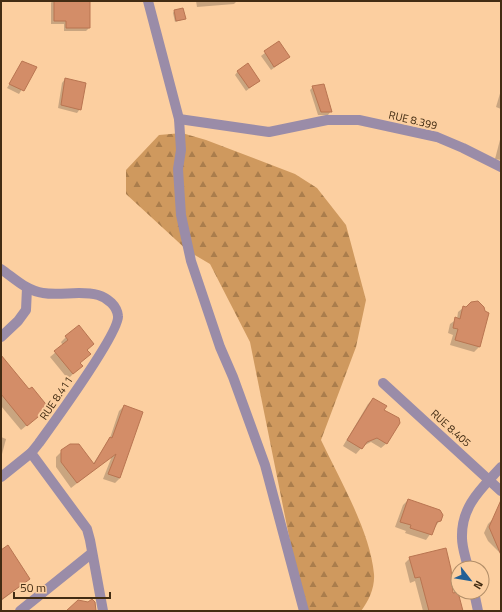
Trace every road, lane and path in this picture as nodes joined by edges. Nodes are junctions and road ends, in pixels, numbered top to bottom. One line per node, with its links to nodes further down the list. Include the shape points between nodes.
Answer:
1 (148, 1): 2 (street)
2 (180, 118): 3 (street, RUE 8.399, via 270,132 335,119 359,120 437,137); 18 (street, via 180,215 190,256 220,347 234,377 265,465)
3 (501, 167)
4 (1, 269): 5 (street, RUE 8.411)
5 (27, 288): 6 (street, via 26,310); 8 (street, RUE 8.411, via 43,293 97,295 112,303 118,317 116,327 96,359 44,437)
6 (1, 337)
7 (383, 383): 11 (street, RUE 8.405)
8 (31, 452): 10 (street); 13 (street, via 87,529)
9 (501, 467): 11 (street)
10 (1, 477)
11 (490, 479): 12 (street, RUE 8.405); 14 (street, via 471,500 463,517 462,539)
12 (501, 490)
13 (92, 553): 16 (street); 17 (street)
14 (466, 560)
15 (476, 600): 19 (street)
16 (20, 611)
17 (103, 611)
18 (304, 611)
19 (478, 611)

